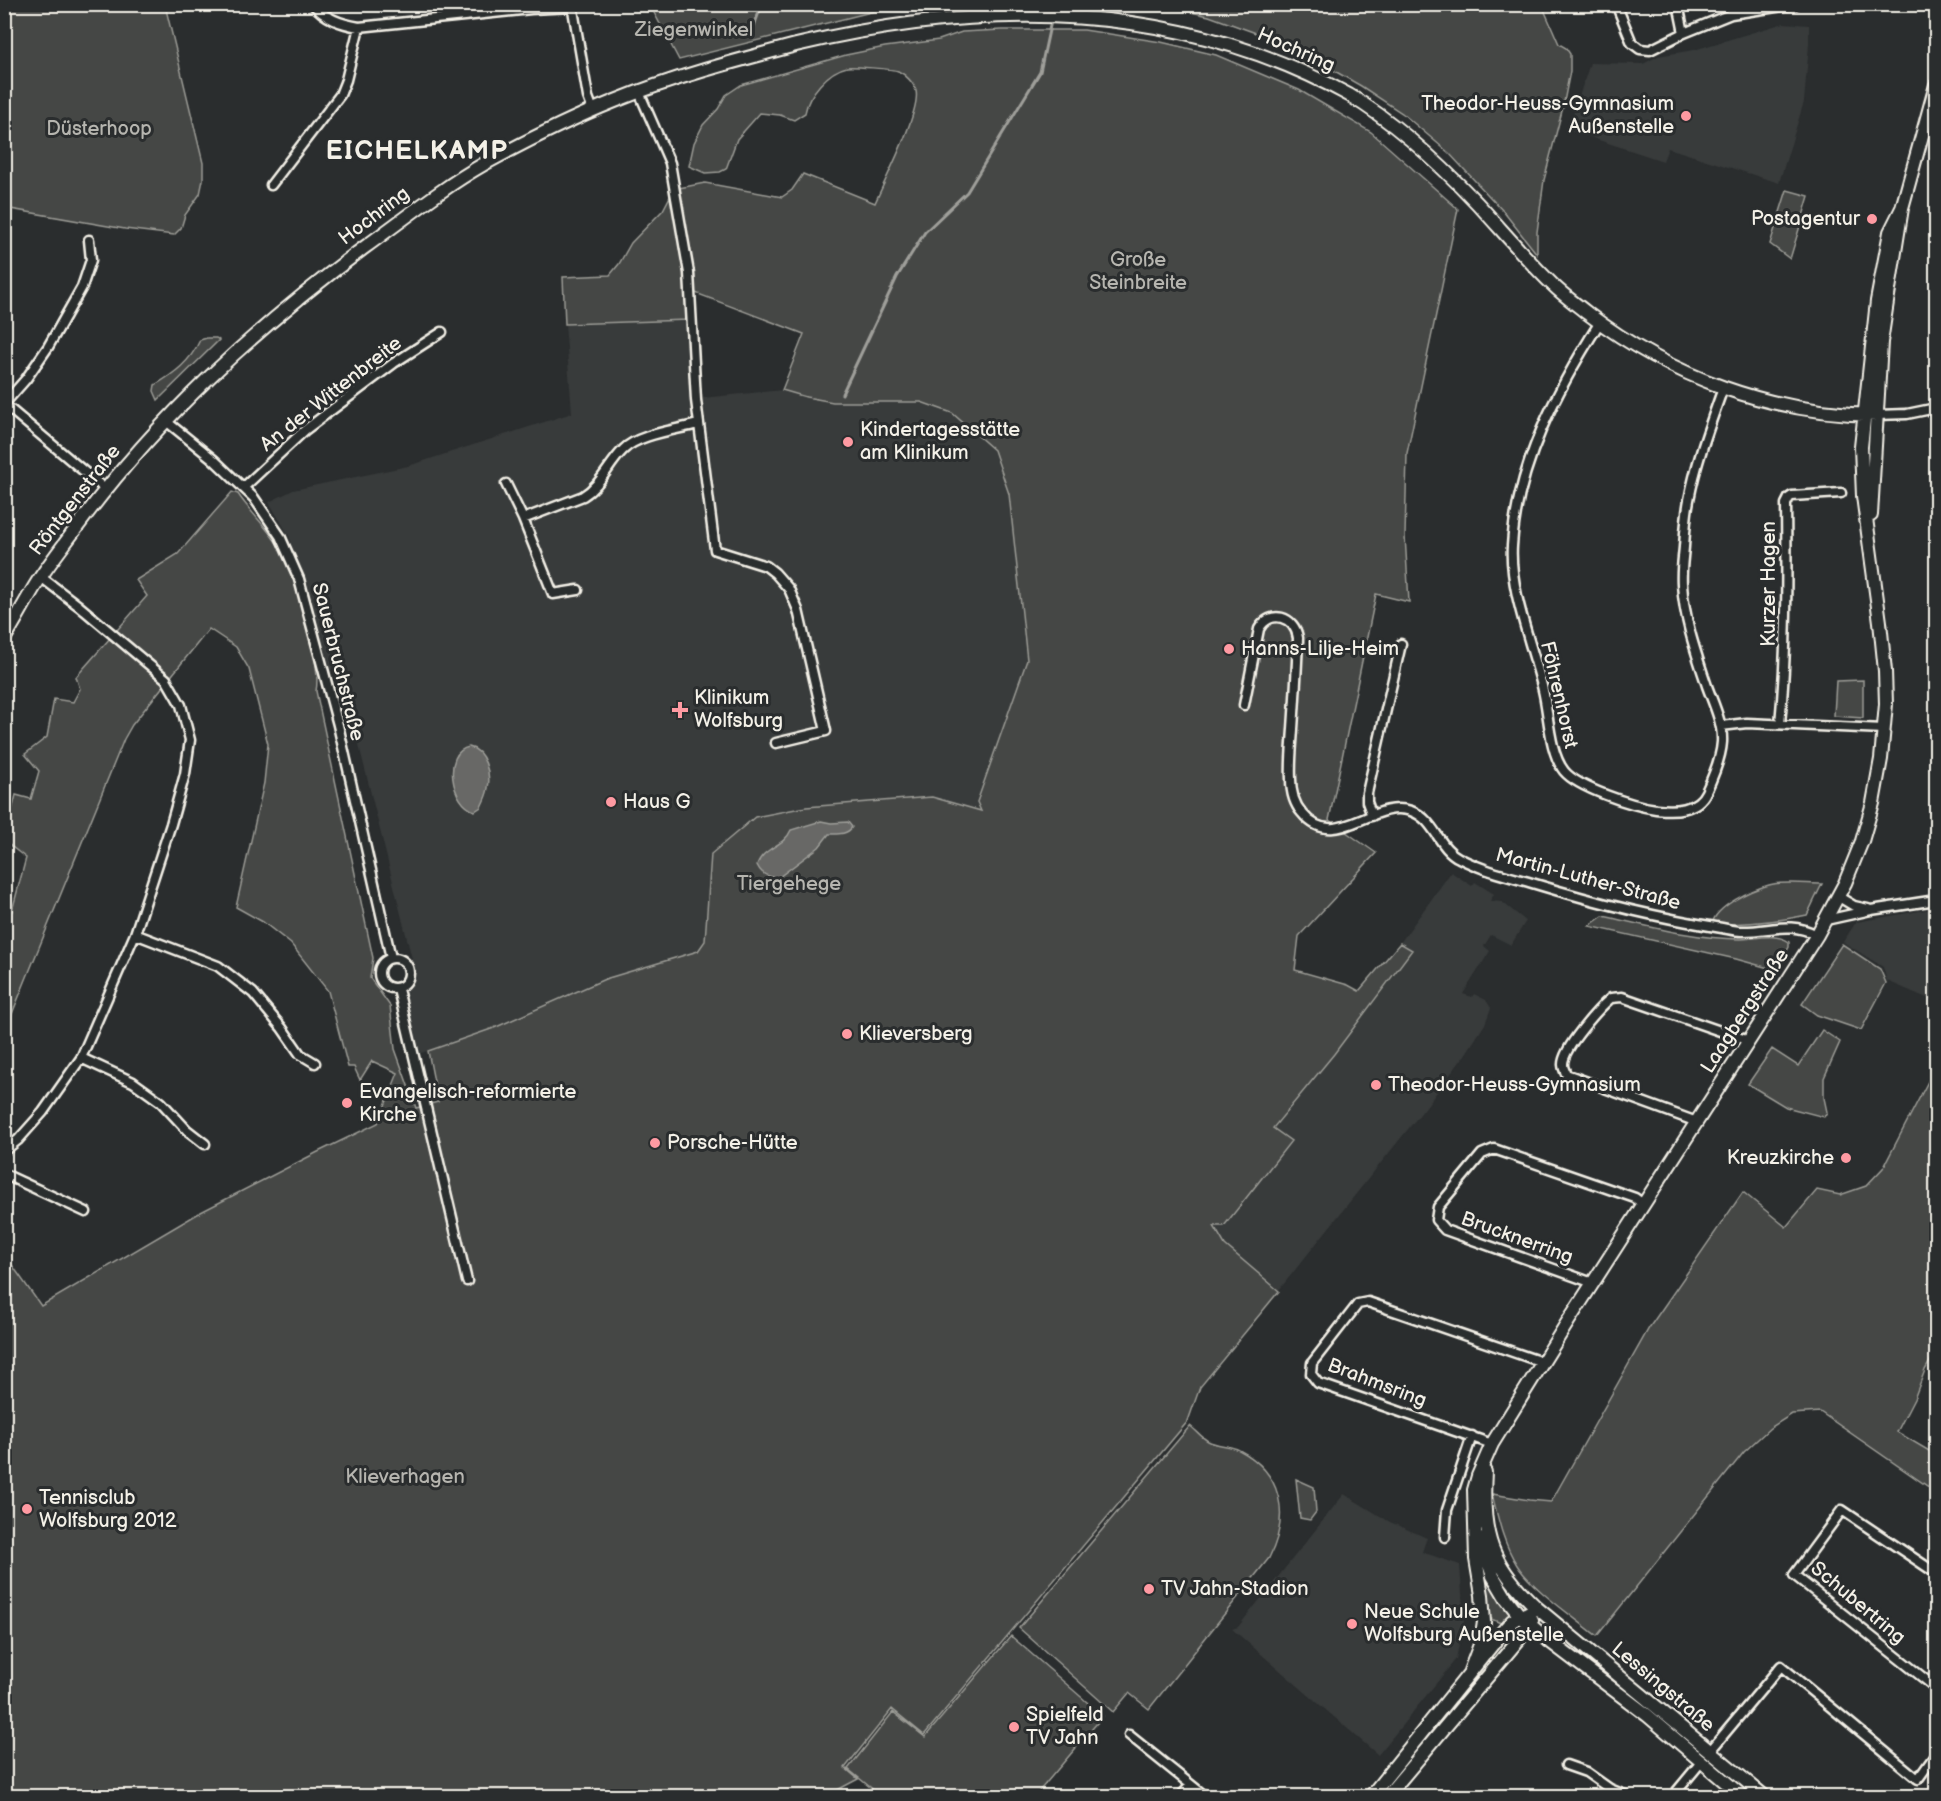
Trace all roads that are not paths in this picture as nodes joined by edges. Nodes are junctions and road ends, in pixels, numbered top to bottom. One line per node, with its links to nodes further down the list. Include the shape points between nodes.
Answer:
1 (313, 4): 8 (street, via 330,18)
2 (1616, 4): 9 (street, via 1632,43 1640,49 1650,50)
3 (1678, 4): 9 (street)
4 (1729, 4): 7 (street)
5 (1796, 4): 7 (street)
6 (572, 6): 8 (street); 12 (street)
7 (1731, 14): 9 (street)
8 (359, 27): 13 (street, via 340,95)
9 (1684, 33)
10 (1936, 85): 14 (street)
11 (639, 92): 12 (street, Hochring); 16 (street, Hochring, via 707,68 844,32 961,14 1038,12 1131,18 1203,35 1301,70 1392,124 1451,176 1558,290); 24 (street, via 674,180 689,273)
12 (593, 110): 23 (street, Hochring, via 482,166 431,198 310,288 242,345)
13 (271, 185)
14 (1902, 208): 21 (street, Laagbergstraße, via 1886,249); 22 (street, Laagbergstraße, via 1881,342)
15 (89, 240): 19 (street, via 91,260 82,287 48,347)
16 (1600, 322): 18 (street, Hochring, via 1661,362); 37 (street, Föhrenhorst, via 1571,369 1541,431 1518,498 1511,550 1519,602 1558,763 1575,781 1630,804 1683,809 1696,805 1707,790 1721,748)
17 (442, 332): 26 (street, An der Wittenbreite, via 305,430)
18 (1723, 388): 21 (street, Hochring, via 1778,404); 37 (street, Föhrenhorst, via 1689,500 1681,574 1684,608)
19 (5, 404): 27 (street)
20 (1936, 408): 22 (street)
21 (1864, 415): 22 (street, Hochring); 30 (street, Laagbergstraße, via 1863,496)
22 (1877, 415): 30 (street, Laagbergstraße)
23 (166, 421): 26 (street, Sauerbruchstraße); 27 (street, Röntgenstraße)
24 (698, 424): 29 (street, via 631,443 591,491); 39 (street, via 715,550 752,560 775,573 789,589 798,610 826,731)
25 (506, 484): 29 (street)
26 (244, 487): 47 (street, Sauerbruchstraße, via 280,536 299,579 338,725)
27 (105, 489): 31 (street, Röntgenstraße)
28 (1841, 493): 36 (street, Kurzer Hagen, via 1792,496 1786,504 1786,634)
29 (523, 519): 32 (street, via 553,594)
30 (1869, 534): 38 (street, Laagbergstraße, via 1884,653)
31 (40, 577): 33 (street, Röntgenstraße); 45 (street, via 166,679 181,705 190,740 185,774)
32 (578, 590)
33 (4, 639)
34 (1401, 644): 40 (street, via 1367,793)
35 (1244, 705): 40 (street, Martin-Luther-Straße, via 1259,629 1269,619 1286,619 1297,630 1298,638 1291,779 1296,803 1309,820 1332,829)
36 (1780, 724): 37 (street); 38 (street)
37 (1721, 726)
38 (1884, 729): 41 (street, Laagbergstraße, via 1873,803)
39 (776, 743)
40 (1372, 816): 46 (street, Martin-Luther-Straße, via 1391,809 1413,812 1430,824 1456,857 1483,869 1595,902 1742,931 1790,927)
41 (1839, 897): 43 (street); 44 (street, Laagbergstraße)
42 (1936, 900): 43 (street)
43 (1871, 910): 44 (street)
44 (1826, 920): 46 (street, Laagbergstraße)
45 (135, 934): 50 (street); 51 (street, via 218,966 253,993 300,1054)
46 (1817, 934): 49 (street, Laagbergstraße)
47 (391, 958): 48 (street, via 382,965 379,977 386,987); 48 (street, via 403,960 410,970 407,982)
48 (398, 989): 58 (street)
49 (1749, 1041): 52 (street, Laagbergstraße); 52 (street, via 1622,997 1611,998 1566,1052 1566,1074)
50 (81, 1058): 53 (street, via 133,1082 161,1101); 54 (street, via 43,1112)
51 (315, 1063)
52 (1697, 1122): 56 (street, Laagbergstraße)
53 (205, 1144)
54 (4, 1151)
55 (4, 1174): 57 (street)
56 (1644, 1204): 59 (street, Laagbergstraße); 59 (street, Brucknerring, via 1494,1149 1482,1154 1438,1207 1436,1220 1446,1230)
57 (86, 1212)
58 (467, 1281)
59 (1593, 1282): 60 (street, Laagbergstraße)
60 (1542, 1362): 61 (street, Brahmsring, via 1368,1302 1358,1304 1312,1363 1311,1374 1318,1383); 62 (street, Laagbergstraße)
61 (1472, 1436): 62 (street, Brahmsring); 65 (street, via 1447,1510)
62 (1492, 1443): 63 (street, Laagbergstraße)
63 (1485, 1459): 64 (street, Laagbergstraße, via 1474,1490); 67 (street, Laagbergstraße, via 1484,1511 1489,1542 1507,1576)
64 (1476, 1524): 68 (street, Laagbergstraße, via 1493,1576); 70 (street, Laagbergstraße, via 1484,1622)
65 (1445, 1537)
66 (1936, 1573): 71 (street, Schubertring, via 1842,1510 1794,1575)
67 (1537, 1608): 68 (street); 69 (street); 74 (street, Lessingstraße)
68 (1520, 1616): 69 (street, Laagbergstraße); 70 (street)
69 (1530, 1626): 74 (street, Lessingstraße); 80 (street)
70 (1470, 1671): 79 (street)
71 (1936, 1688)
72 (1129, 1735): 76 (street)
73 (1936, 1754): 74 (street, via 1918,1779 1781,1666)
74 (1706, 1756): 82 (street, Lessingstraße); 83 (street, Lessingstraße); 84 (street, Lessingstraße)
75 (1566, 1765): 81 (street, via 1586,1772)
76 (1191, 1785): 77 (street); 78 (street)
77 (1181, 1797)
78 (1204, 1797)
79 (1371, 1797)
80 (1387, 1797)
81 (1627, 1797)
82 (1673, 1797)
83 (1742, 1797)
84 (1764, 1797)

